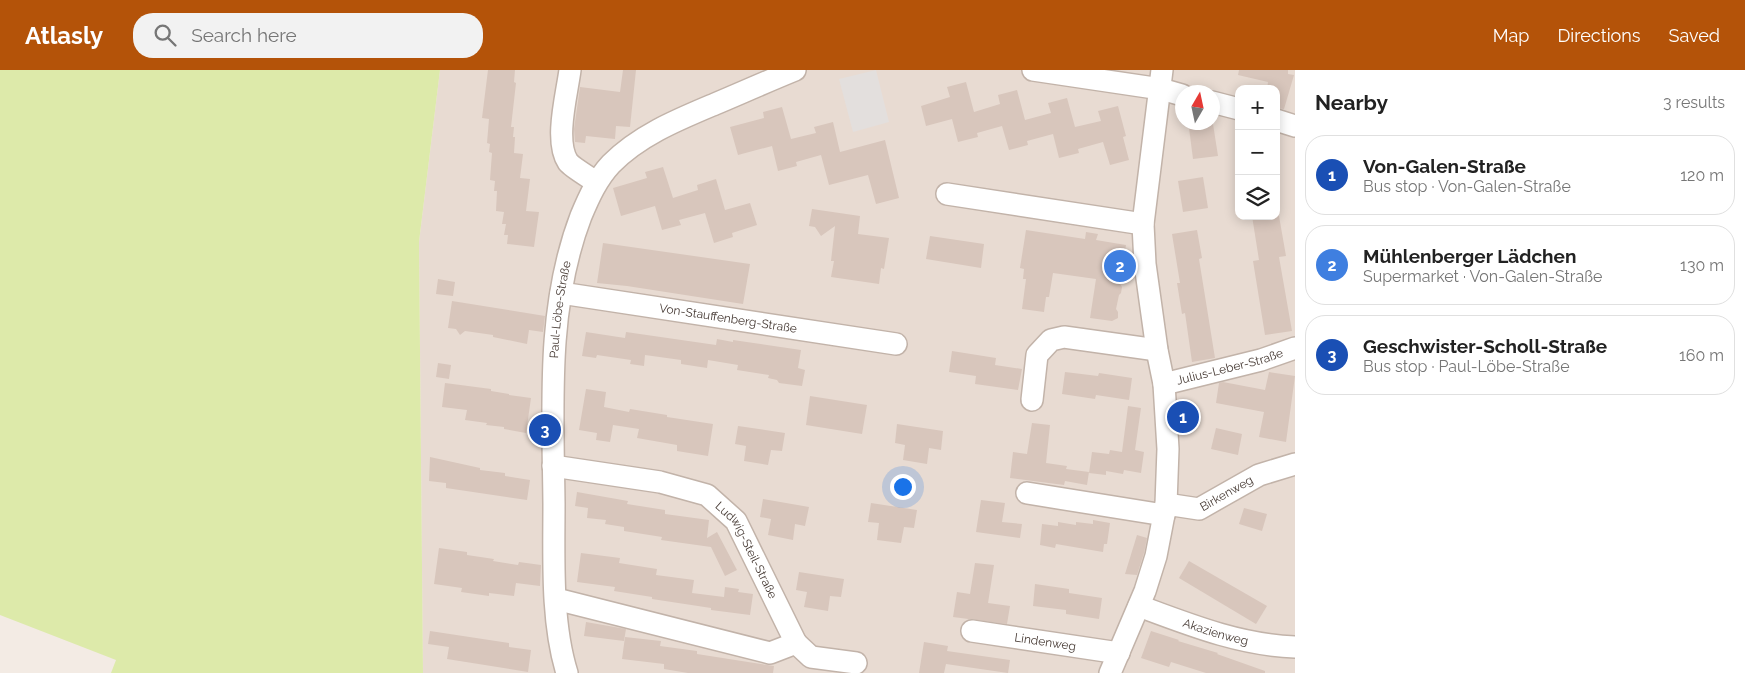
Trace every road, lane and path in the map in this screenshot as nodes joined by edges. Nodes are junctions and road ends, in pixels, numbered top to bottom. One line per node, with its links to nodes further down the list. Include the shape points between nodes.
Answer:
1 (570, 70): 10 (street, via 562,129 563,148 569,162)
2 (795, 70): 10 (street, Paul-Löbe-Straße, via 673,121 637,141)
3 (1033, 70): 4 (street)
4 (1162, 80): 5 (street); 12 (street)
5 (1175, 90)
6 (1220, 104): 7 (street)
7 (1235, 108)
8 (1280, 121): 9 (street)
9 (1295, 126)
10 (596, 182): 13 (street, Paul-Löbe-Straße, via 573,239)
11 (947, 194): 12 (street)
12 (1143, 224): 16 (street)
13 (561, 293): 14 (street, Von-Stauffenberg-Straße); 20 (street, Paul-Löbe-Straße, via 554,362)
14 (896, 344)
15 (1295, 348): 17 (street, Julius-Leber-Straße, via 1261,360)
16 (1157, 350): 17 (street); 18 (street, via 1064,337 1051,340 1037,355)
17 (1164, 384): 22 (street, via 1168,449)
18 (1032, 400)
19 (1295, 464): 22 (street, Birkenweg, via 1259,475 1199,509)
20 (554, 466): 23 (street, Paul-Löbe-Straße); 26 (street, Ludwig-Steil-Straße, via 660,482 707,495 736,521)
21 (1027, 493): 22 (street, Birkenweg)
22 (1165, 510): 24 (street, via 1156,556)
23 (556, 599): 26 (street, via 770,653); 30 (street, Paul-Löbe-Straße)
24 (1139, 606): 27 (street, Akazienweg, via 1218,635); 28 (street)
25 (972, 631): 28 (street, Lindenweg)
26 (796, 643): 29 (street, Ludwig-Steil-Straße, via 811,657)
27 (1295, 647)
28 (1119, 653): 31 (street)
29 (856, 663)
30 (567, 673)
31 (1110, 673)

